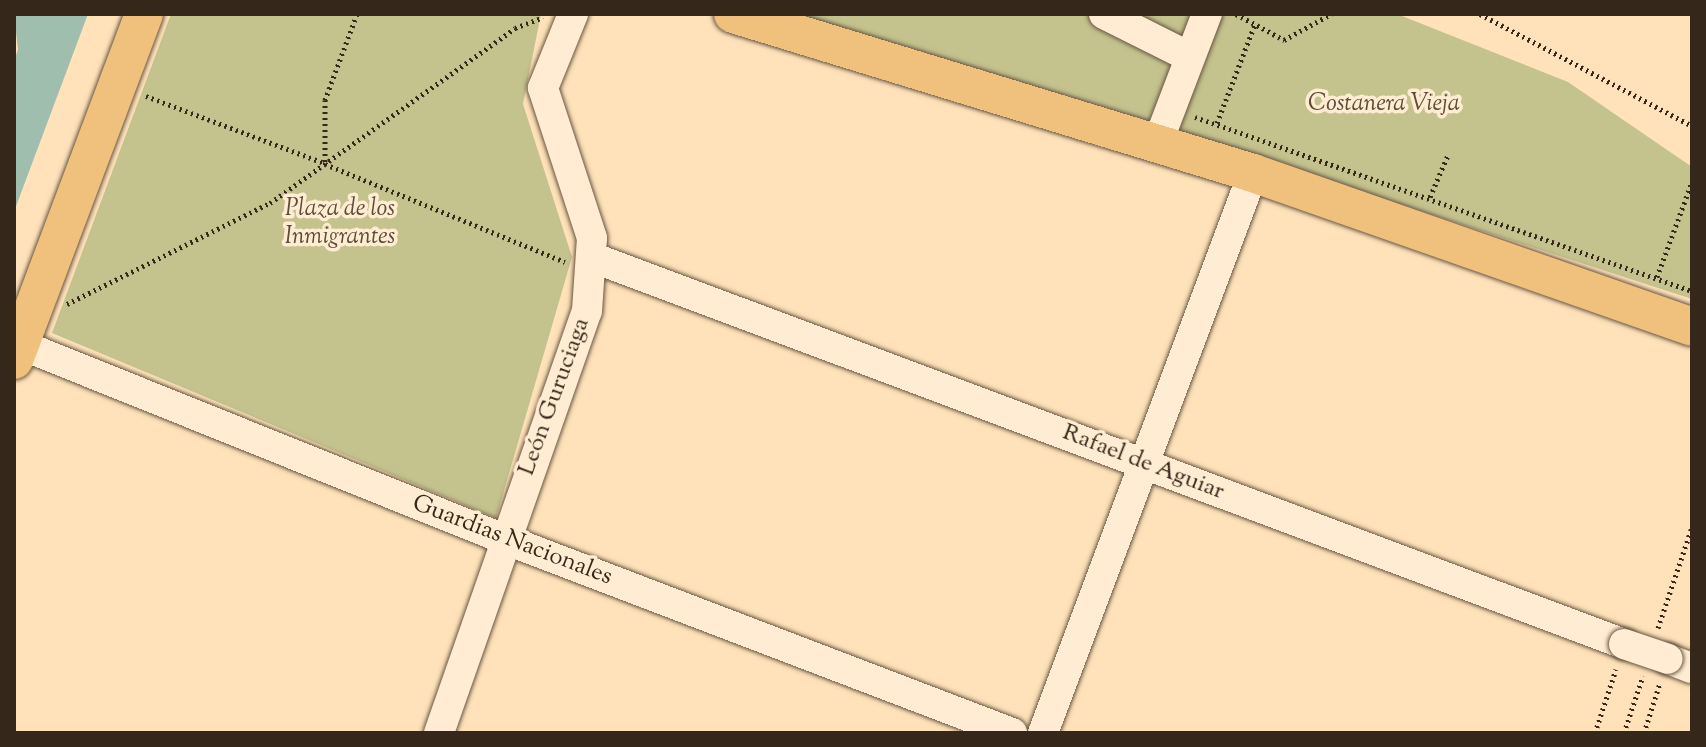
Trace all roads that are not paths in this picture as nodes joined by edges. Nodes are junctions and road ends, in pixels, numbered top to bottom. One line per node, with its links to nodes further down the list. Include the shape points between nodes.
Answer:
1 (144, 14): 11 (main road)
2 (573, 14): 9 (street, León Guruciaga, via 543,88)
3 (733, 14): 7 (main road)
4 (1104, 14): 6 (street)
5 (1207, 14): 6 (street)
6 (1188, 56): 7 (street)
7 (1158, 142): 8 (main road)
8 (1253, 173): 10 (main road); 12 (street)
9 (592, 265): 12 (street, Rafael de Aguiar); 13 (street, León Guruciaga, via 587,311)
10 (1692, 327)
11 (19, 342): 13 (street, Guardias Nacionales)
12 (1147, 464): 14 (street, Rafael de Aguiar, bridge); 17 (street)
13 (504, 539): 15 (street, León Guruciaga); 16 (street, Guardias Nacionales)
14 (1680, 664)
15 (439, 733)
16 (1012, 733)
17 (1043, 733)

